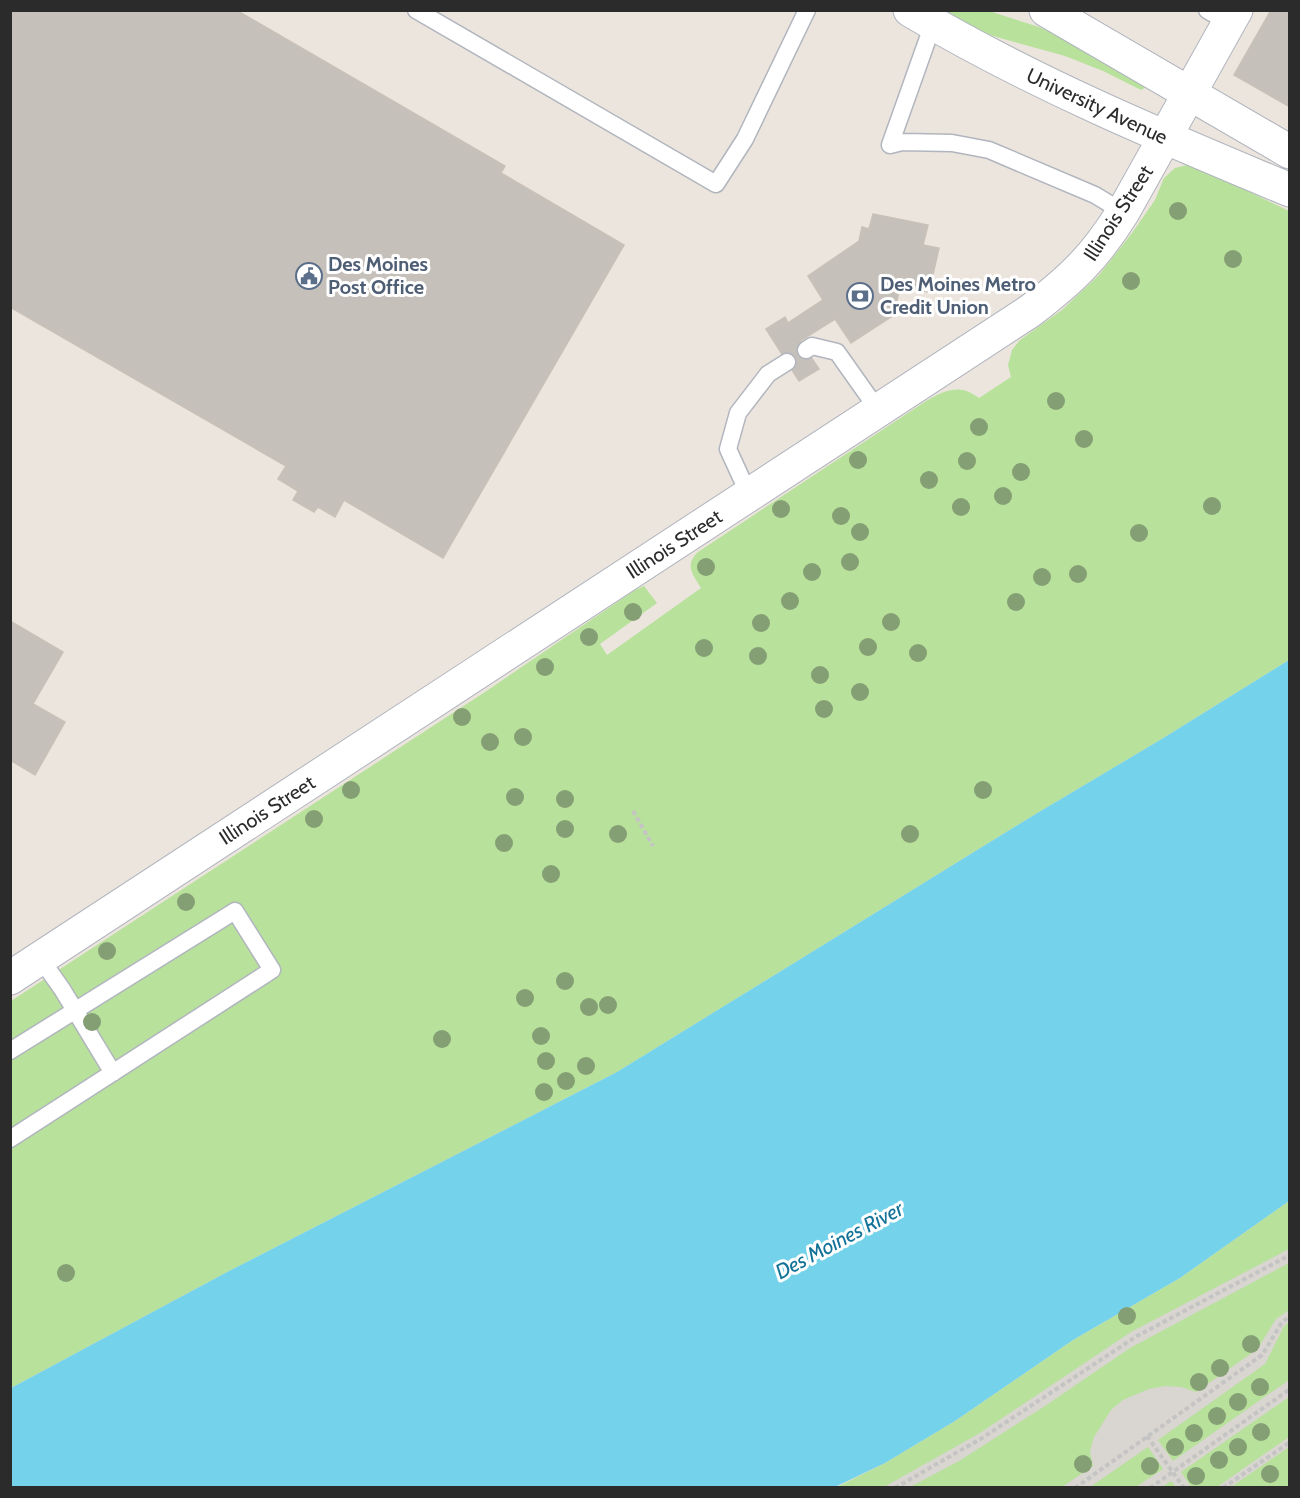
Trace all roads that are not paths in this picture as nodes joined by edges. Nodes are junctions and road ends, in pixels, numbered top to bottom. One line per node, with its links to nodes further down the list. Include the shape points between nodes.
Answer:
1 (416, 10): 2 (lane, via 716,184 745,139)
2 (807, 10)
3 (1053, 12): 6 (street)
4 (1224, 15): 6 (street, Illinois Street)
5 (921, 17): 7 (street, University Avenue, via 995,58); 10 (lane, via 890,146 902,142 952,143 989,150 1095,195)
6 (1189, 93): 7 (street, Illinois Street); 8 (street)
7 (1165, 138): 9 (street, University Avenue); 10 (street, Illinois Street)
8 (1290, 152)
9 (1290, 190)
10 (1124, 212): 13 (street, Illinois Street, via 1084,266 1063,286)
11 (806, 350): 13 (lane, via 812,346 837,352)
12 (787, 362): 14 (lane, via 768,374 738,412 728,449)
13 (878, 410): 14 (street, Illinois Street)
14 (749, 495): 15 (street, Illinois Street)
15 (40, 958): 16 (street, Illinois Street); 17 (lane)
16 (10, 978)
17 (75, 1011): 18 (lane); 19 (lane); 19 (lane, via 236,911 272,970)
18 (10, 1051)
19 (113, 1073): 20 (lane)
20 (10, 1139)

